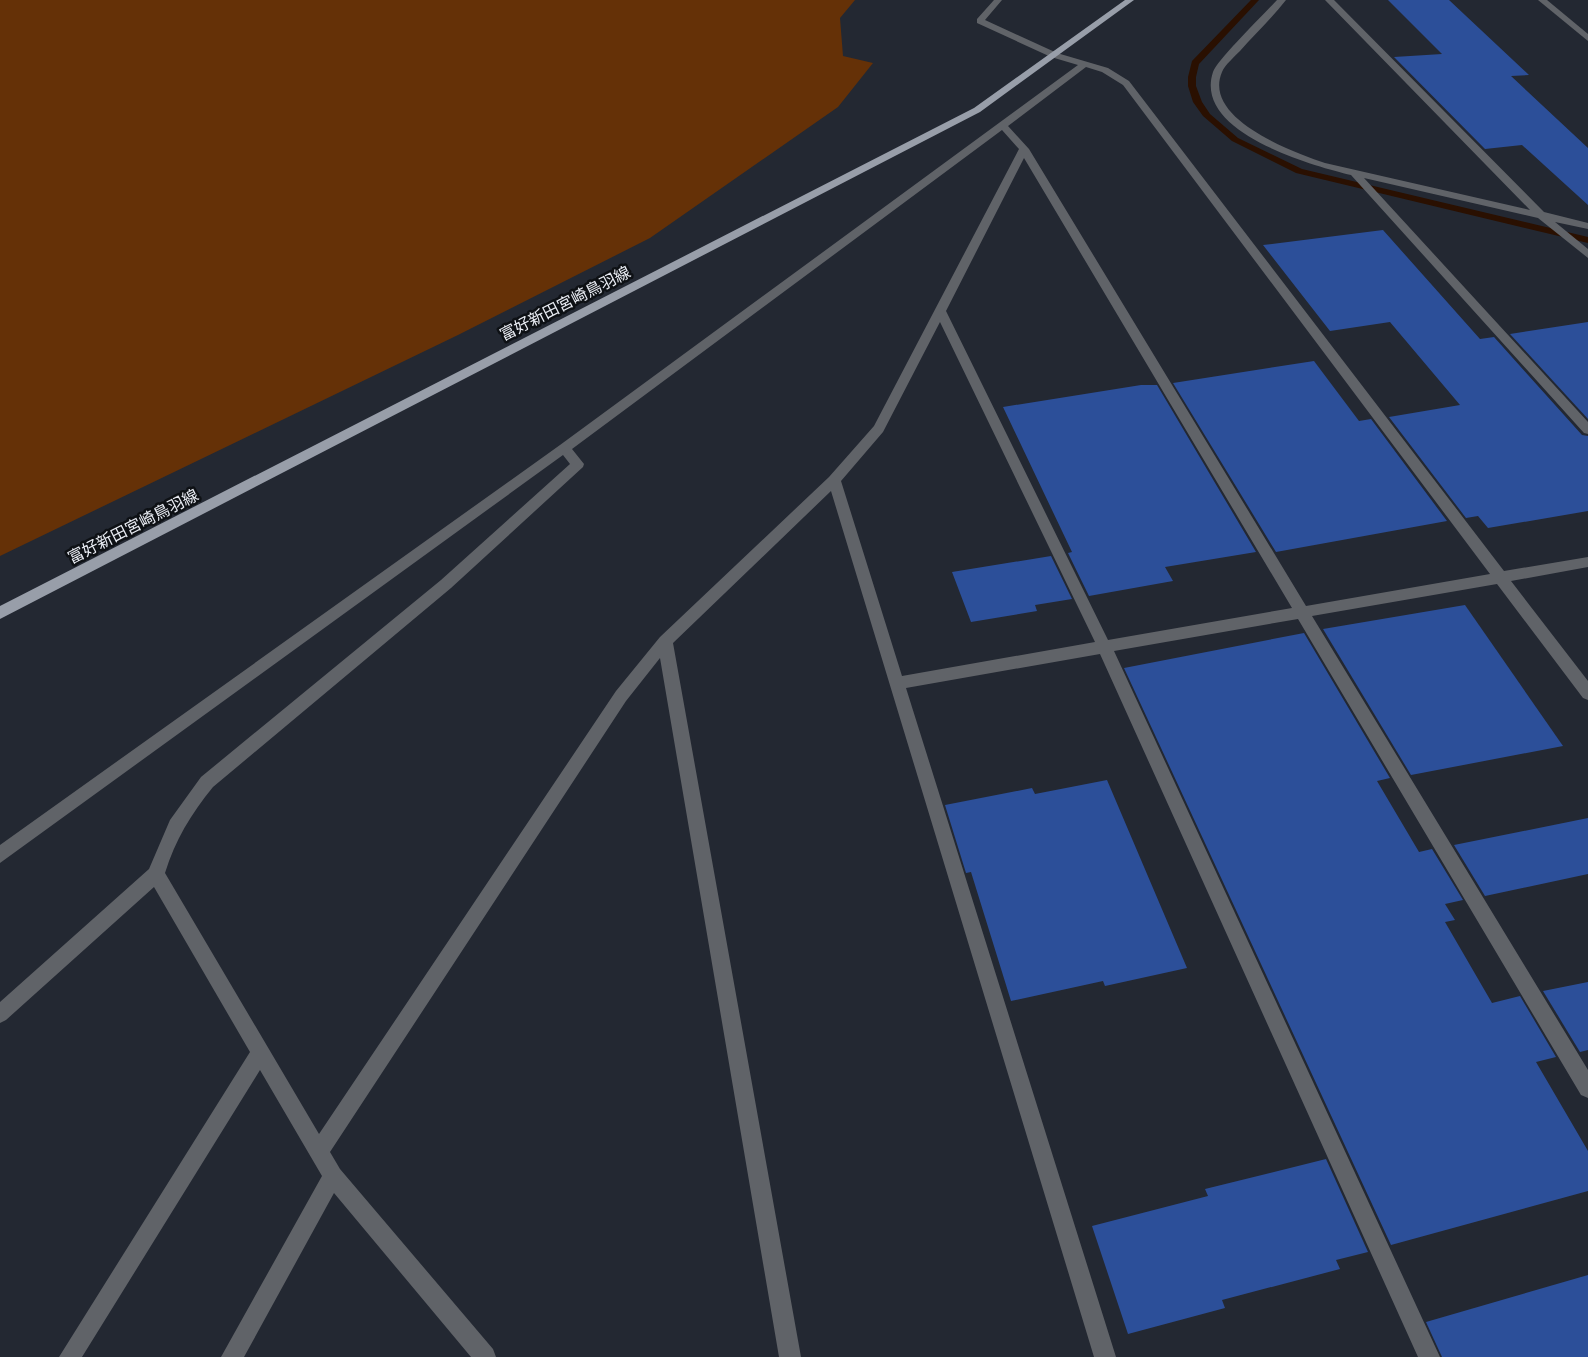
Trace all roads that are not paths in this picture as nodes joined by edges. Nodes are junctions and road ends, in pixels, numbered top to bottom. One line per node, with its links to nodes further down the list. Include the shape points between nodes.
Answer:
1 (998, 0): 8 (street, via 980,21)
2 (1130, 0): 8 (main road, 富好新田宮崎鳥羽線)
3 (1282, 0): 12 (street, via 1218,70 1211,89 1222,108 1258,138 1291,155)
4 (1343, 0): 6 (street)
5 (1542, 0): 7 (street)
6 (1330, 1): 13 (street)
7 (1588, 38)
8 (1054, 55): 9 (street); 23 (main road, 富好新田宮崎鳥羽線, via 977,110)
9 (1085, 64): 10 (street); 21 (street, via 1126,83)
10 (1002, 126): 11 (street); 18 (street)
11 (1024, 149): 16 (street); 22 (street)
12 (1358, 177): 13 (street); 17 (street)
13 (1540, 214): 14 (street); 15 (street)
14 (1588, 226)
15 (1584, 251)
16 (941, 312): 19 (street, via 879,429); 25 (street)
17 (1588, 430)
18 (564, 448): 28 (street); 29 (street, via 578,464 446,584 207,782 183,809 166,840)
19 (834, 480): 24 (street); 26 (street)
20 (1588, 562): 21 (street)
21 (1500, 577): 22 (street); 27 (street)
22 (1302, 612): 25 (street); 32 (street)
23 (0, 613)
24 (665, 641): 33 (street, via 621,696); 38 (street)
25 (1104, 646): 26 (street); 40 (street)
26 (897, 683): 39 (street)
27 (1588, 693)
28 (0, 855)
29 (156, 874): 30 (street); 31 (street)
30 (0, 1014)
31 (260, 1053): 33 (street); 35 (street)
32 (1588, 1088)
33 (320, 1151): 34 (street)
34 (333, 1176): 36 (street); 37 (street)
35 (70, 1357)
36 (232, 1357)
37 (484, 1357)
38 (790, 1357)
39 (1105, 1357)
40 (1429, 1357)

